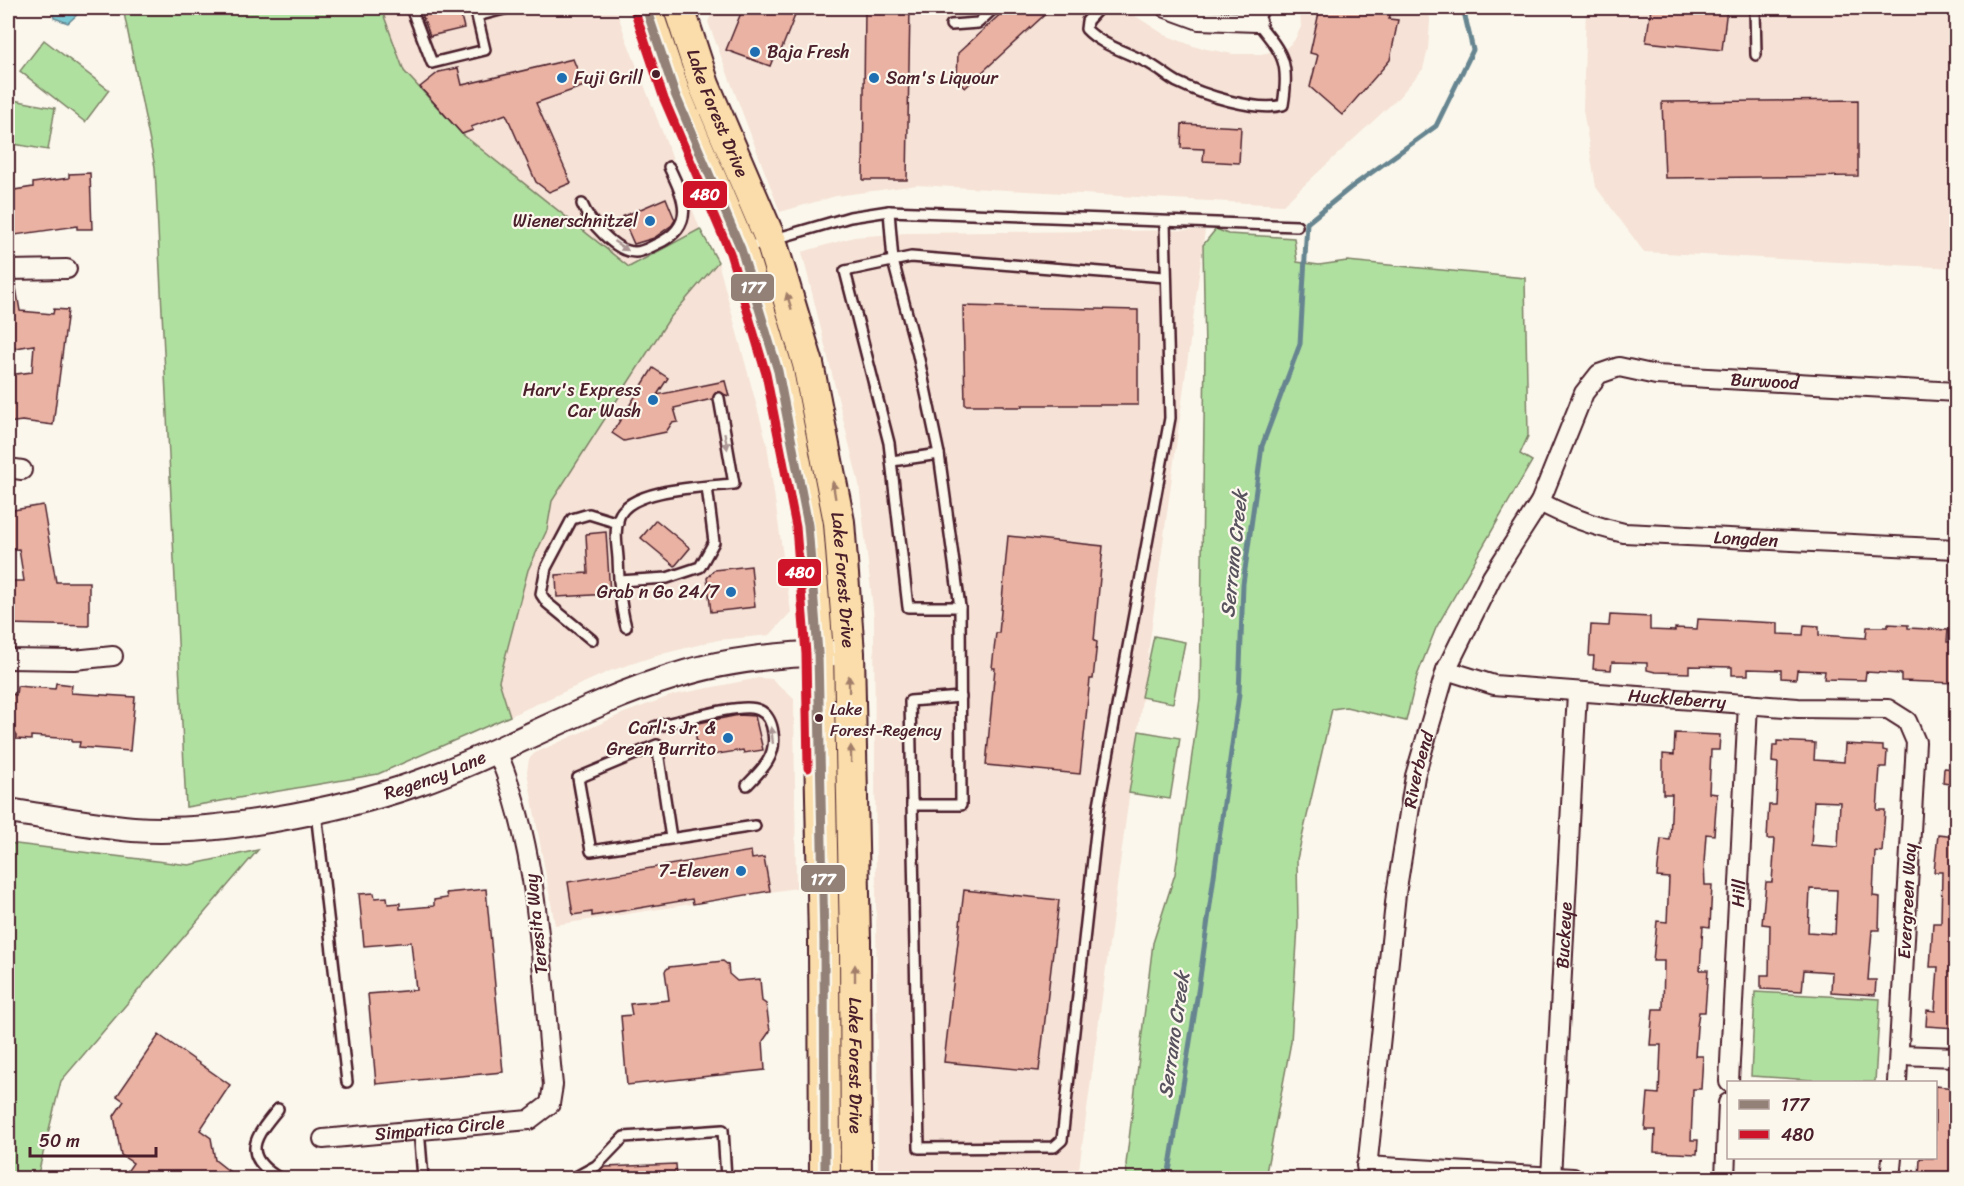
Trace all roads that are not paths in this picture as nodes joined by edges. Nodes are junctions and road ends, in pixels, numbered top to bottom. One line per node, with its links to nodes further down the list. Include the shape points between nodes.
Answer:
1 (411, 8): 2 (lane, via 432,63 485,50 477,16)
2 (508, 8)
3 (646, 8): 18 (main road, Lake Forest Drive, via 675,94)
4 (679, 8): 17 (main road, Lake Forest Drive, via 704,85)
5 (994, 8): 10 (lane, via 978,23)
6 (1099, 8): 9 (lane, via 1087,21 1086,29 1093,37 1149,63 1176,82 1219,98 1273,108 1283,105 1287,79 1282,54)
7 (1166, 8): 9 (street, via 1199,20)
8 (1755, 8): 11 (lane)
9 (1261, 15)
10 (951, 26)
11 (1756, 55)
12 (669, 167): 13 (lane, one-way to 12, via 594,227 628,251 642,251 673,237 680,229 681,195)
13 (582, 204)
14 (889, 211): 15 (lane); 17 (lane); 19 (lane)
15 (1166, 222): 16 (lane); 22 (lane)
16 (1297, 226)
17 (771, 241): 18 (lane); 37 (main road, Lake Forest Drive, one-way to 17, via 839,522 830,465 808,364)
18 (741, 249): 36 (main road, Lake Forest Drive, via 778,371 799,471 808,525)
19 (893, 261): 22 (lane, via 911,257); 26 (lane); 27 (lane, via 845,271)
20 (67, 269): 21 (street)
21 (8, 270)
22 (1165, 277): 48 (lane, via 1170,418 1099,805 1062,1140 1054,1147 919,1148)
23 (1956, 392): 24 (street, Burwood, via 1656,375 1619,367 1599,374)
24 (1584, 393): 29 (street, Riverbend)
25 (719, 398): 28 (lane, one-way to 28, via 734,484)
26 (939, 454): 27 (lane); 33 (lane)
27 (892, 462): 33 (lane, via 908,607)
28 (707, 487): 30 (lane, via 636,499 623,510); 32 (lane, via 714,542 700,567 667,578)
29 (1540, 502): 31 (street, Longden, via 1584,523 1624,533); 40 (street, Riverbend, via 1492,577)
30 (618, 523): 32 (lane); 35 (lane, via 590,514 572,519 546,568 541,594)
31 (1956, 549)
32 (619, 581): 34 (lane)
33 (960, 607): 42 (lane)
34 (626, 627)
35 (592, 640)
36 (818, 653): 37 (street, Regency Lane); 46 (street, Regency Lane, via 722,664 675,676); 70 (main road, Lake Forest Drive)
37 (849, 653): 71 (main road, Lake Forest Drive, one-way to 37)
38 (113, 656): 39 (street)
39 (8, 659)
40 (1446, 669): 41 (street, Huckleberry, via 1494,686); 64 (street, Riverbend, via 1414,776 1396,894)
41 (1577, 693): 43 (street, Huckleberry); 65 (street, Buckeye)
42 (961, 697): 48 (lane, via 910,701); 48 (lane, via 961,805)
43 (1748, 704): 44 (street, Huckleberry, via 1888,709); 55 (street, Hill)
44 (1907, 721): 53 (street, Evergreen Way, via 1916,742)
45 (654, 727): 47 (lane, one-way to 45, via 770,759 773,748 769,718 761,710 733,710)
46 (496, 749): 49 (street, Regency Lane, via 415,784); 58 (street, Teresita Way, via 519,814 531,869 553,1085)
47 (747, 785)
48 (912, 805)
49 (316, 810): 50 (street, Regency Lane, via 227,825 174,829 134,829); 57 (lane)
50 (8, 811)
51 (755, 826): 52 (lane)
52 (671, 838): 52 (lane, via 591,851 578,778 657,746)
53 (1899, 1055): 54 (street); 56 (street, Evergreen Way)
54 (1956, 1058)
55 (1730, 1081)
56 (1897, 1081)
57 (347, 1082)
58 (550, 1104): 61 (street, Simpatica Circle, via 529,1120)
59 (278, 1109): 66 (lane, via 255,1137 254,1148 257,1160)
60 (1727, 1128): 73 (street)
61 (419, 1129): 62 (street, Simpatica Circle); 67 (lane)
62 (323, 1139)
63 (1892, 1159): 74 (street)
64 (1366, 1172): 65 (street)
65 (1551, 1178): 72 (street)
66 (279, 1179)
67 (423, 1179)
68 (574, 1179): 69 (lane, via 596,1166 624,1137 723,1130)
69 (726, 1179)
70 (825, 1179)
71 (856, 1179)
72 (1573, 1179)
73 (1725, 1179)
74 (1890, 1179)

